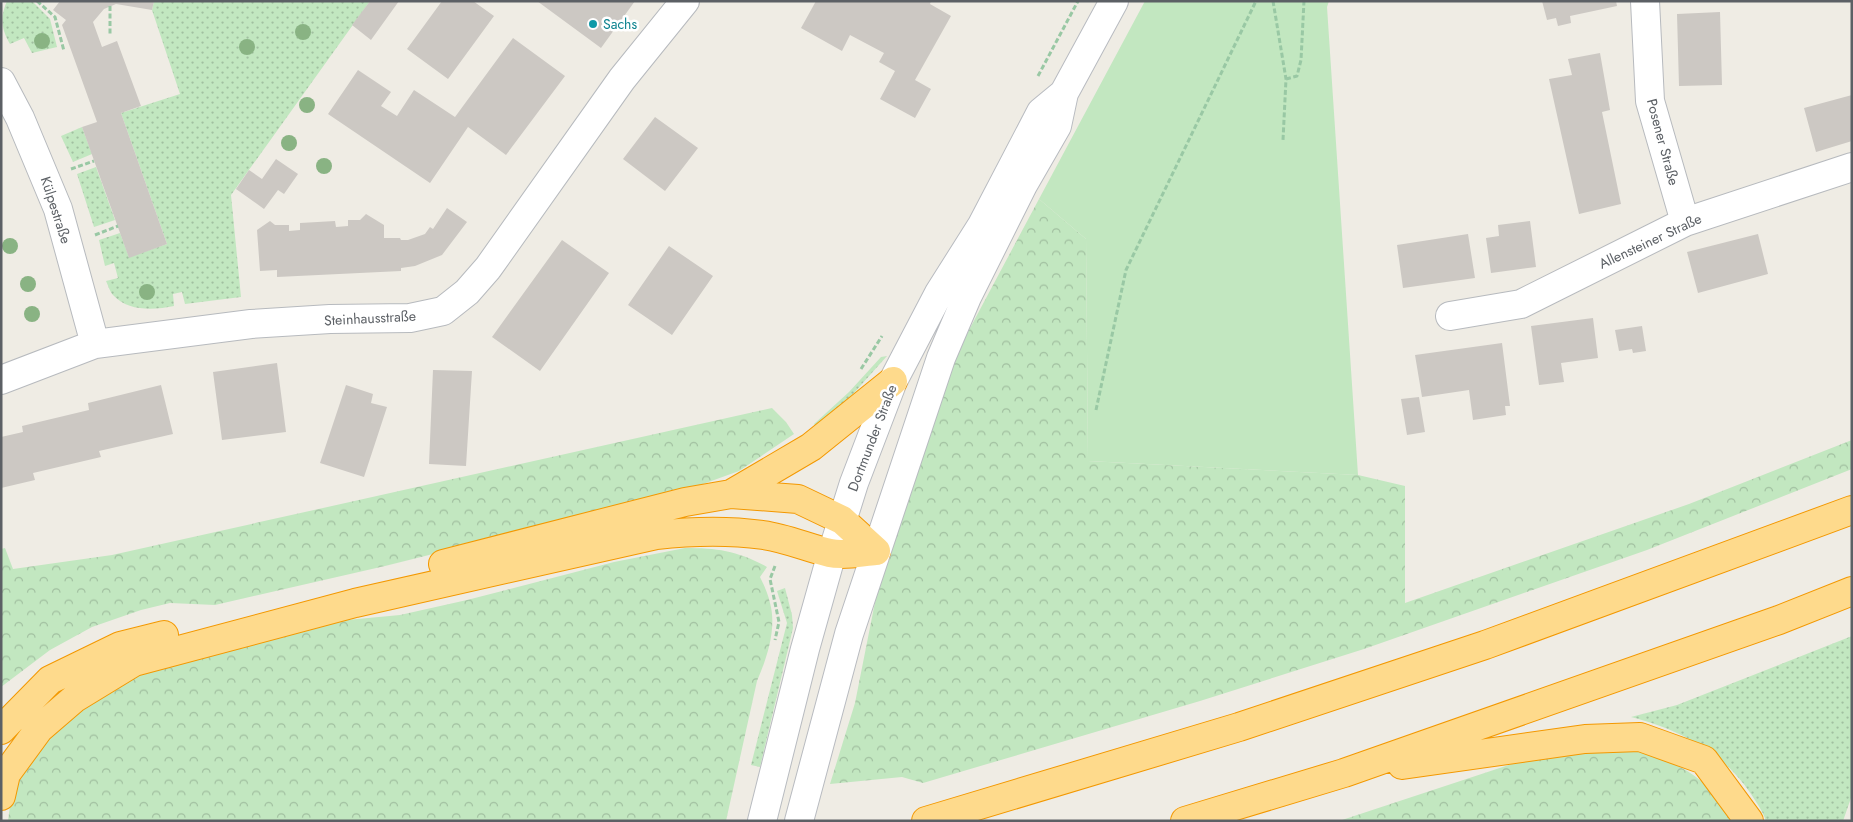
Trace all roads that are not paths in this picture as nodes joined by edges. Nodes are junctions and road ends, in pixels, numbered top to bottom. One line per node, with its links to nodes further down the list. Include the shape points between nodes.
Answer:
1 (685, 1): 9 (street, Steinhausstraße, via 622,79 488,268 467,292 443,311 410,318 251,324)
2 (1114, 1): 5 (street, Dortmunder Straße)
3 (1645, 1): 7 (street, Posener Straße, via 1650,100)
4 (1, 82): 9 (street, Külpestraße, via 20,118 58,209)
5 (1064, 93): 11 (street, Dortmunder Straße, via 1041,112 982,225 939,293); 15 (street, Dortmunder Straße, via 1057,126 1018,193 967,297 942,358)
6 (1852, 167): 7 (street, Allensteiner Straße)
7 (1685, 222): 8 (street, Allensteiner Straße, via 1521,304)
8 (1450, 316)
9 (95, 344): 10 (street, Steinhausstraße)
10 (1, 380)
11 (893, 381): 12 (highway, via 811,447); 14 (street, Dortmunder Straße)
12 (730, 494): 14 (highway, via 798,499); 18 (highway, via 685,502 120,646 50,680)
13 (1852, 510): 23 (highway, via 1485,645 1239,727)
14 (842, 520): 15 (highway); 16 (street, Dortmunder Straße)
15 (876, 551): 16 (highway); 22 (street, Dortmunder Straße, via 849,634)
16 (832, 553): 20 (highway, via 764,535 718,531 656,535 354,603 134,662 75,698 39,729 6,774); 21 (street, Dortmunder Straße)
17 (1852, 591): 19 (highway, via 1779,620)
18 (1, 730)
19 (1344, 773): 24 (highway); 25 (highway, via 1585,739 1640,737 1704,760)
20 (1, 796)
21 (762, 821)
22 (799, 821)
23 (926, 821)
24 (1185, 821)
25 (1749, 821)

